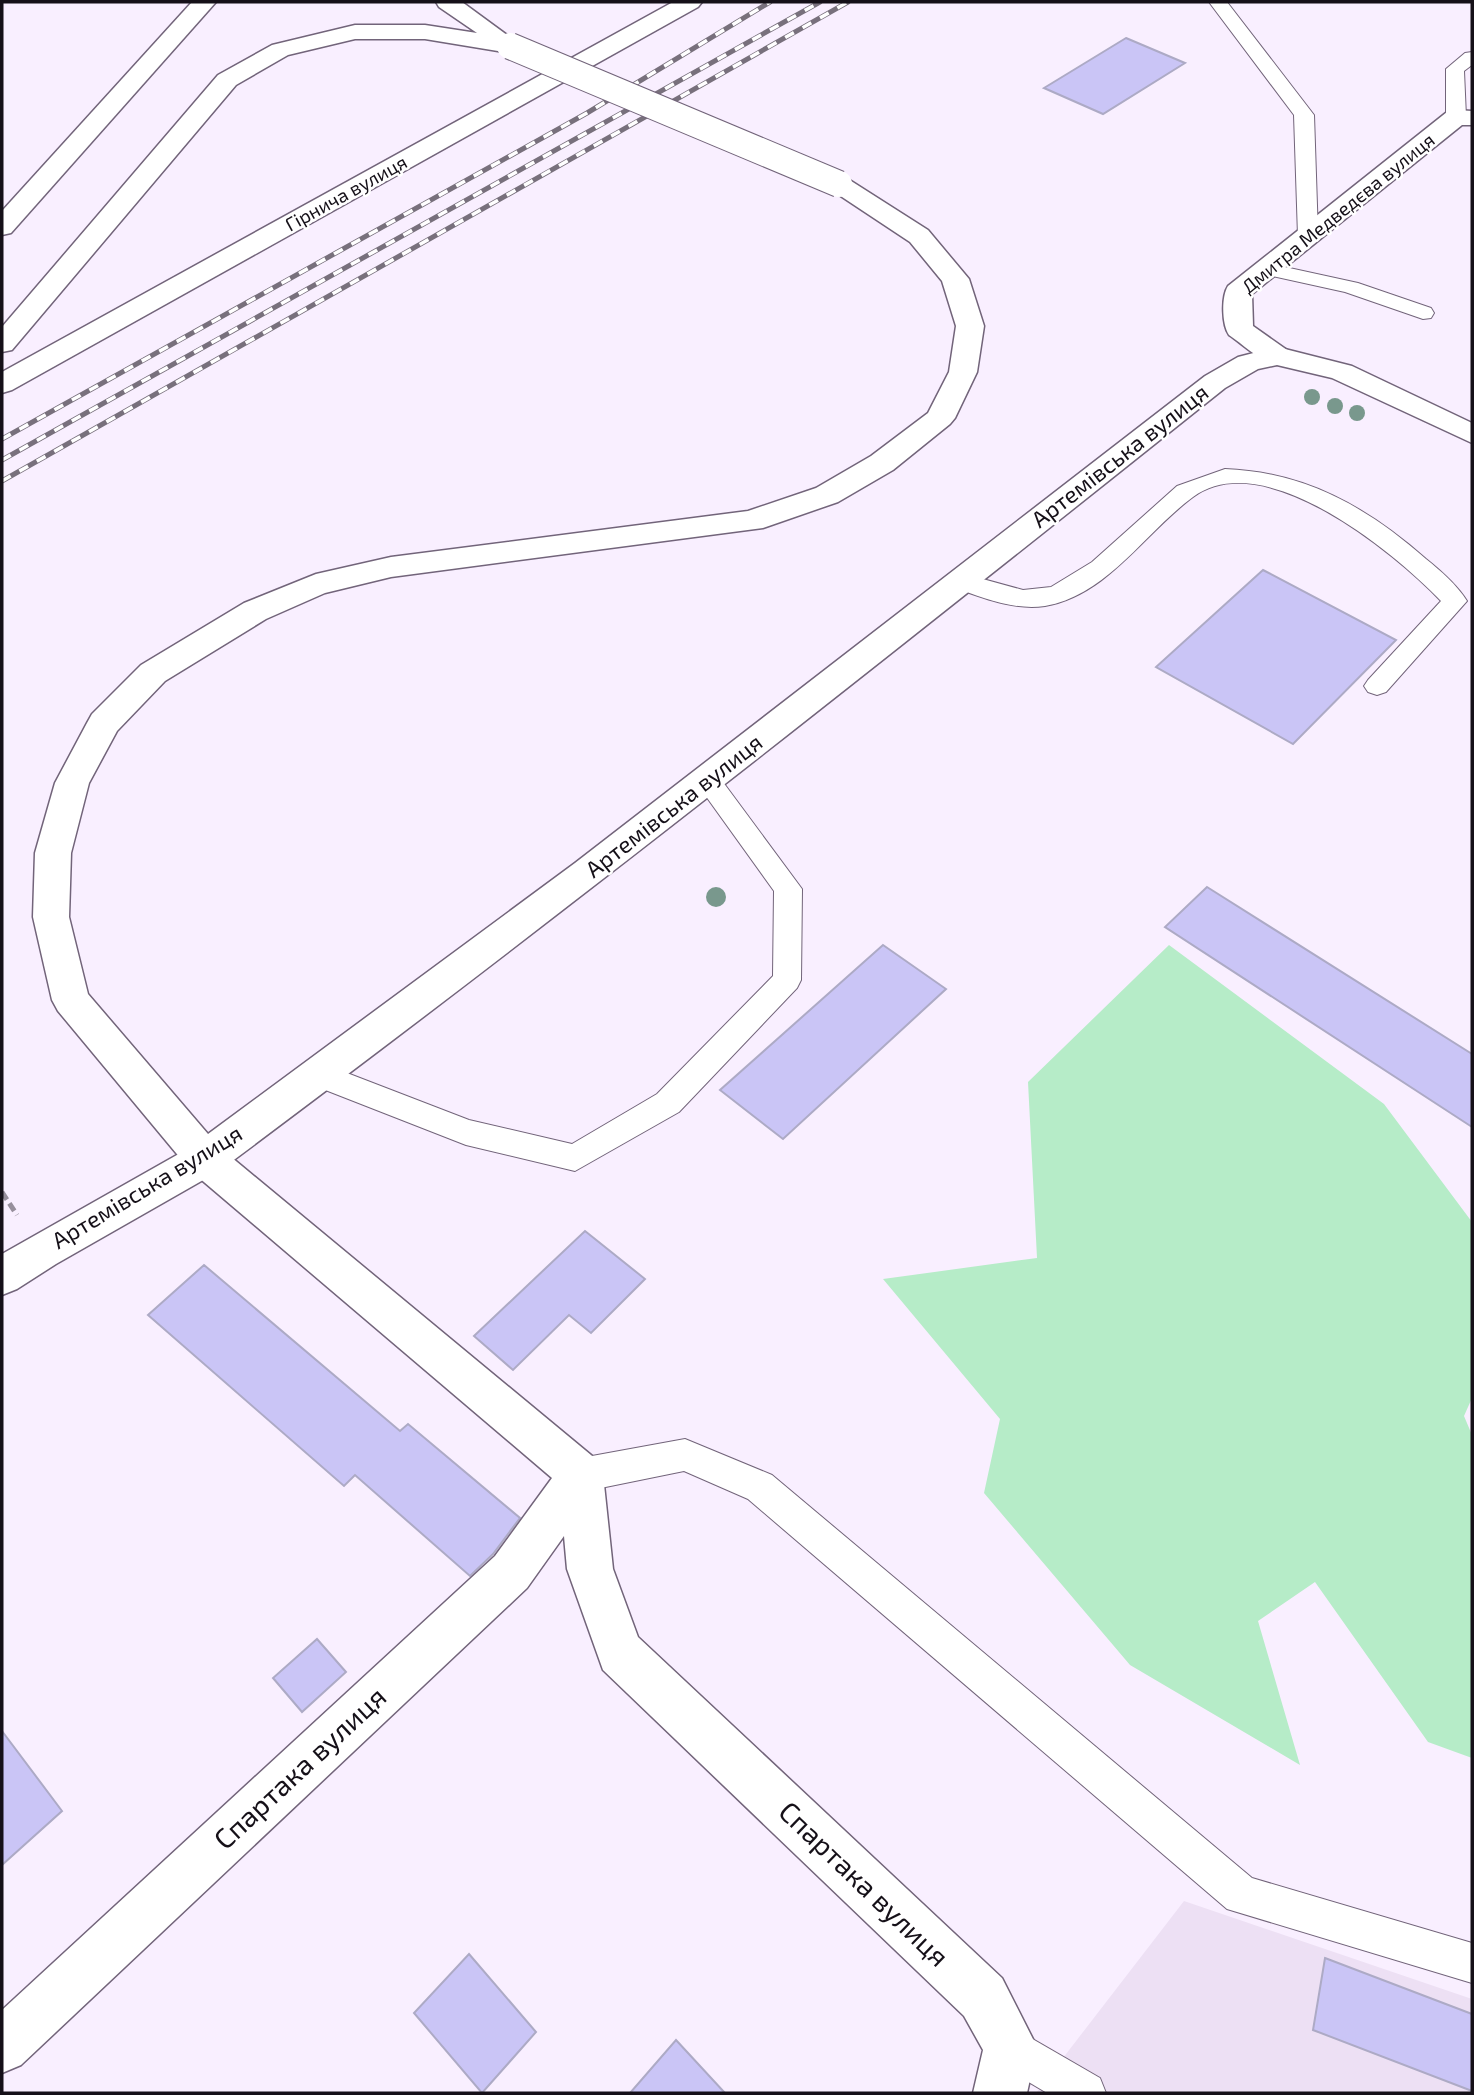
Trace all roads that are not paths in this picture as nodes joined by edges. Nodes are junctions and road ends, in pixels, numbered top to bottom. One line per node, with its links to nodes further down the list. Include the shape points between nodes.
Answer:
1 (204, 2): 8 (main road)
2 (447, 2): 5 (main road)
3 (690, 2): 14 (main road, Гірнича вулиця)
4 (1218, 2): 9 (lane, via 1304,115)
5 (510, 47): 12 (main road, via 425,32 355,32 280,50 227,80); 20 (main road, bridge, via 839,184 919,236 955,279 970,326 963,372 940,418 882,463 827,495 752,521 391,567 316,585 255,611 153,673 104,723 72,783 53,853 51,917 71,1000)
6 (1472, 57): 7 (lane, via 1455,69)
7 (1464, 118): 9 (main road, Дмитра Медведєва вулиця)
8 (2, 227)
9 (1308, 236): 10 (main road, Дмитра Медведєва вулиця)
10 (1266, 270): 11 (lane, via 1352,288); 13 (main road, Дмитра Медведєва вулиця, via 1238,292 1239,329)
11 (1423, 313)
12 (2, 344)
13 (1277, 356): 15 (main road, Артемівська вулиця, via 1342,372); 16 (main road, Артемівська вулиця, via 1248,363 1215,382)
14 (2, 384)
15 (1472, 434)
16 (961, 581): 17 (lane, via 1020,599 1058,594 1087,576 1192,487 1220,477 1284,482 1357,519 1432,573 1455,601); 18 (main road, Артемівська вулиця)
17 (1377, 686)
18 (708, 781): 19 (main road, Артемівська вулиця); 19 (lane, via 788,889 787,980 668,1103 575,1158 466,1132)
19 (321, 1075): 20 (main road, Артемівська вулиця)
20 (205, 1159): 21 (main road, Артемівська вулиця); 22 (main road)
21 (2, 1276)
22 (581, 1475): 23 (lane, via 685,1455 760,1487 1241,1895); 24 (main road, Спартака вулиця, via 511,1572); 25 (main road, Спартака вулиця, via 590,1569 620,1653 983,1997)
23 (1472, 1963)
24 (2, 2046)
25 (1005, 2070): 26 (lane)
26 (1085, 2093)

